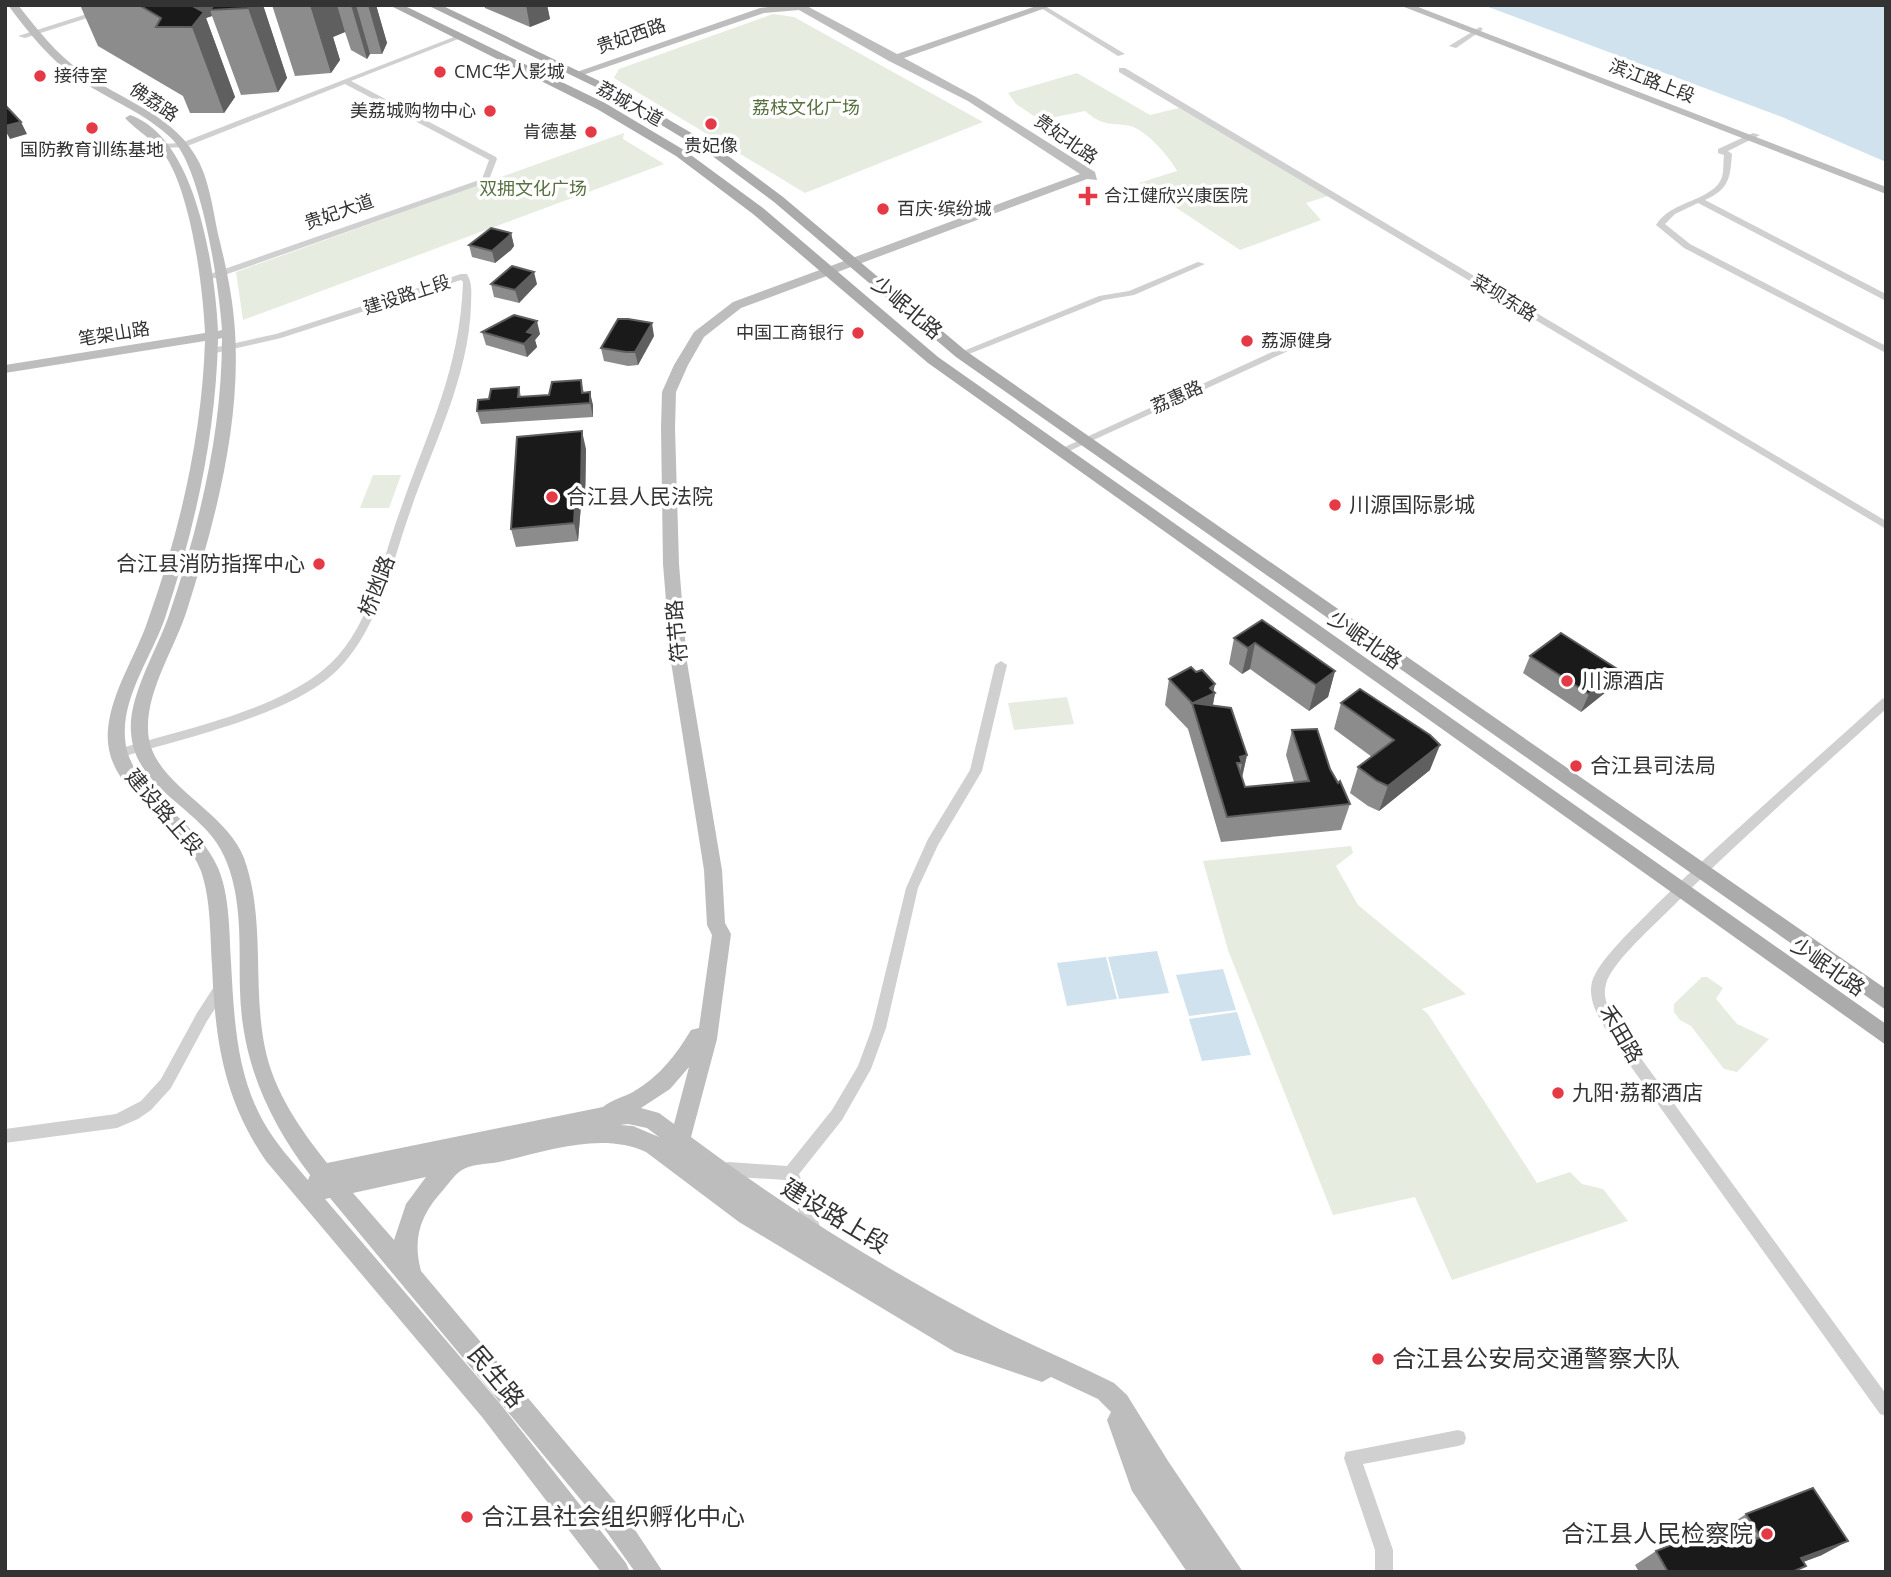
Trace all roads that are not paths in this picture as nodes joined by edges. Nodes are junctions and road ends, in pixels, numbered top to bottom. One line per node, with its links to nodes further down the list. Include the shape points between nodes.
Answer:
1 (13, 5): 12 (main road, 佛荔路)
2 (112, 5): 12 (street)
3 (124, 5): 12 (street)
4 (394, 5): 13 (main road, 荔城大道)
5 (432, 5): 19 (main road, 荔城大道)
6 (1029, 5): 16 (main road)
7 (1404, 5): 11 (main road, 滨江路上段)
8 (1415, 5): 11 (main road, 滨江路上段)
9 (1044, 6): 15 (street); 16 (main road)
10 (5, 14): 12 (main road, 佛荔路)
11 (1478, 30): 14 (street); 21 (main road, 滨江路上段)
12 (30, 33): 22 (main road, 佛荔路, via 78,74 153,118); 24 (main road, 佛荔路, via 43,61 140,124)
13 (459, 37): 20 (street); 26 (main road, 荔城大道, via 633,123)
14 (1453, 46)
15 (1121, 54)
16 (894, 57): 19 (main road, 贵妃西路, via 805,13 783,10); 28 (main road, 贵妃北路)
17 (360, 64): 22 (street, via 368,68)
18 (1122, 70): 47 (street, 菜坝东路)
19 (579, 76): 23 (main road, 荔城大道)
20 (345, 81): 22 (street); 35 (street, 贵妃大道, via 493,159 485,180)
21 (1752, 137): 29 (main road, 滨江路上段); 30 (street, via 1724,152 1722,185)
22 (180, 143): 24 (street); 35 (main road, 佛荔路, via 201,183)
23 (703, 144): 25 (main road, 荔城大道); 26 (main road)
24 (165, 146): 38 (main road, 佛荔路, via 188,187)
25 (716, 152): 27 (main road); 31 (main road, 荔城大道)
26 (680, 153): 27 (main road, 荔城大道)
27 (693, 161): 32 (main road, 荔城大道)
28 (1089, 176): 34 (main road, 符节路)
29 (1886, 188)
30 (1698, 200): 39 (street); 42 (street, via 1660,221 1663,230)
31 (828, 242): 32 (main road); 34 (main road, 荔城大道)
32 (801, 250): 36 (main road, 荔城大道)
33 (1201, 264): 43 (street)
34 (853, 265): 36 (main road, 符节路); 43 (main road, 少岷北路)
35 (221, 272): 38 (street, 贵妃大道); 40 (main road, 佛荔路)
36 (828, 274): 46 (main road, 少岷北路, via 933,360); 54 (main road, 符节路, via 744,310 698,341 669,393 671,564 679,662 713,870)
37 (464, 276): 40 (street, 建设路上段, via 278,336); 50 (street, 桥凼路, via 465,327 448,397 371,610 343,656 294,694)
38 (206, 278): 40 (main road, 佛荔路)
39 (1886, 298)
40 (220, 342): 44 (main road, 笔架山路); 50 (main road, 建设路上段, via 225,410 208,498 188,582 140,722); 51 (main road, 建设路上段, via 188,500 155,621 117,725)
41 (1294, 345): 45 (street, 荔惠路)
42 (1886, 351)
43 (961, 354): 45 (main road, 少岷北路)
44 (5, 369)
45 (1082, 441): 46 (street, 荔惠路); 52 (main road, 少岷北路)
46 (1061, 450): 53 (main road, 少岷北路)
47 (1886, 526)
48 (1001, 665): 64 (street, via 976,771 932,843 912,888 869,1058 837,1115)
49 (1886, 702): 52 (street, 禾田路)
50 (141, 745): 51 (street, 桥凼路); 65 (main road, 建设路上段, via 155,771 217,829 234,856 246,921 256,1054 278,1110)
51 (119, 753): 55 (main road, 建设路上段, via 134,783 195,841 209,866)
52 (1699, 872): 53 (street, 禾田路); 56 (main road, 少岷北路)
53 (1680, 891): 58 (main road, 少岷北路); 69 (street, 禾田路, via 1603,972 1599,992 1606,1016)
54 (716, 925): 57 (main road, 符节路); 61 (main road, 符节路, via 722,934 707,1039)
55 (223, 986): 60 (street, via 196,1027 168,1085 135,1115); 66 (main road, 建设路上段, via 230,1064 247,1112 261,1139)
56 (1886, 1001)
57 (698, 1036): 59 (main road, via 679,1067 656,1089); 61 (main road, 符节路)
58 (1886, 1036)
59 (595, 1117): 61 (main road, 建设路上段, via 652,1120); 65 (main road, 建设路上段)
60 (5, 1136)
61 (674, 1145): 62 (main road, 建设路上段, via 607,1133 564,1138); 63 (main road, 建设路上段); 73 (main road, 建设路上段, via 747,1215 963,1344 1046,1371 1103,1399 1126,1435 1141,1482)
62 (454, 1164): 65 (main road, 建设路上段); 68 (main road, via 421,1198 407,1227 404,1248)
63 (716, 1170): 64 (street); 67 (main road, 建设路上段)
64 (791, 1173): 67 (street)
65 (330, 1181): 66 (main road); 68 (main road, 民生路)
66 (309, 1192): 71 (main road, 民生路, via 490,1409)
67 (816, 1236): 74 (main road, 建设路上段, via 972,1327 1114,1397)
68 (414, 1280): 72 (main road, 民生路, via 610,1515)
69 (1886, 1408)
70 (1458, 1438): 75 (street, via 1352,1458 1384,1550)
71 (617, 1572)
72 (650, 1572)
73 (1202, 1572)
74 (1230, 1572)
75 (1384, 1572)

